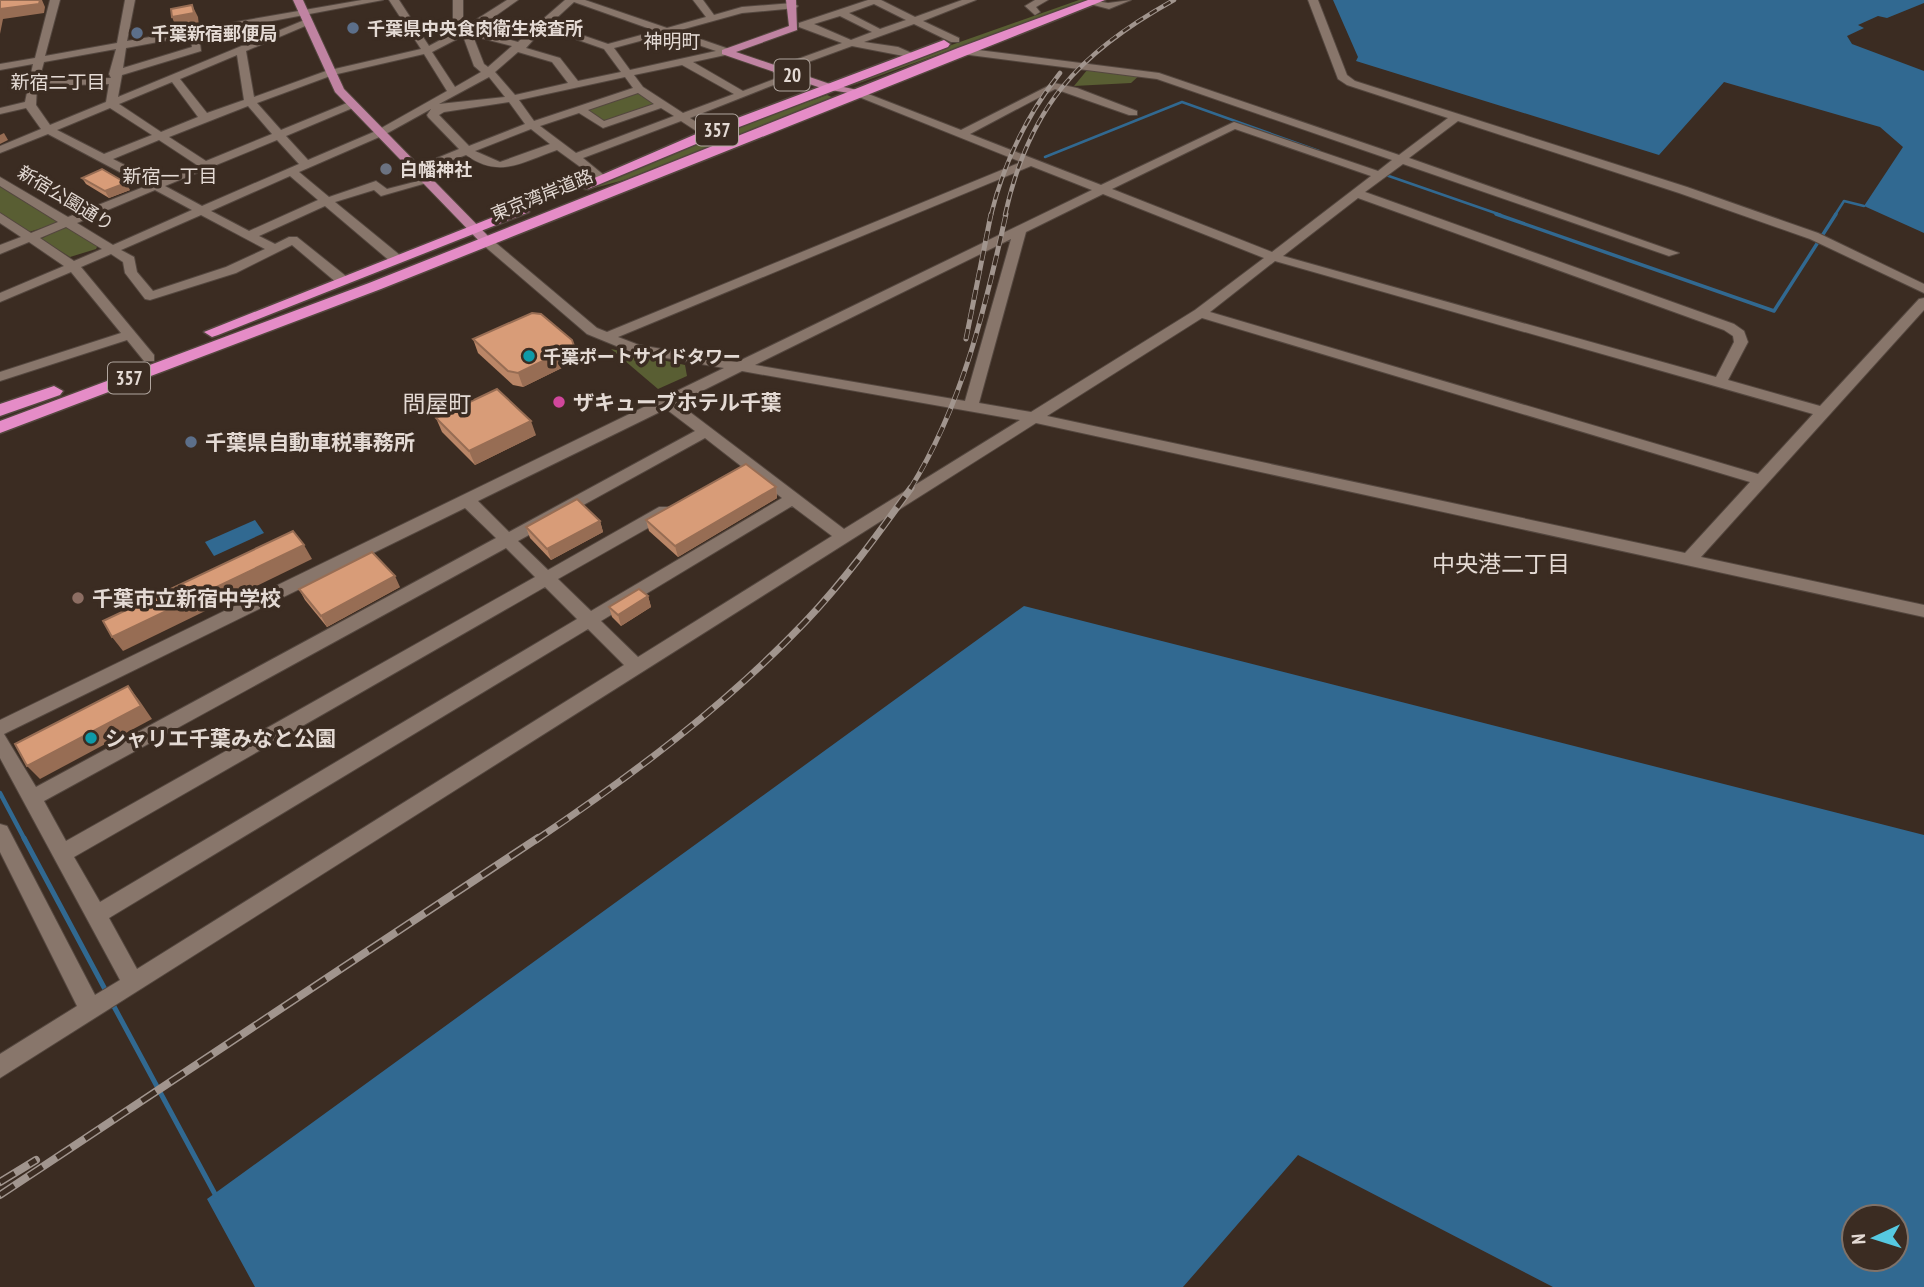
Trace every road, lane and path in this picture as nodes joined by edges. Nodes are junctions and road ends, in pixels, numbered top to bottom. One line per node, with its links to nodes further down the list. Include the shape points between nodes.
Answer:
1 (55, 0): 42 (street)
2 (130, 0): 32 (street)
3 (298, 0): 20 (main road)
4 (378, 0): 14 (street)
5 (394, 0): 38 (street)
6 (458, 0): 27 (street, via 458,23)
7 (513, 0): 22 (street)
8 (573, 0): 26 (street); 29 (street)
9 (698, 0): 21 (street)
10 (971, 0): 23 (street)
11 (1068, 0): 18 (highway, 東京湾岸道路 / 357)
12 (1126, 0): 16 (street, via 1109,6)
13 (1313, 0): 71 (street, via 1345,80)
14 (364, 1): 20 (street)
15 (874, 1): 19 (street); 23 (street)
16 (1096, 1): 33 (highway, 東京湾岸道路 / 357)
17 (792, 3): 21 (street); 25 (main road)
18 (1039, 6): 33 (highway, 東京湾岸道路 / 357)
19 (842, 13): 24 (street); 30 (street)
20 (305, 18): 28 (street); 37 (street); 47 (main road)
21 (712, 19): 29 (street)
22 (483, 20): 26 (street); 27 (street)
23 (914, 20): 30 (street); 33 (street)
24 (808, 24): 25 (street); 31 (street)
25 (796, 25): 39 (main road, 20)
26 (541, 27): 34 (street); 35 (street)
27 (466, 31): 35 (street); 38 (street); 46 (street, via 479,66)
28 (194, 32): 32 (street); 36 (street)
29 (670, 32): 34 (street); 39 (street)
30 (880, 33): 31 (street)
31 (850, 43): 40 (street); 45 (street)
32 (121, 45): 42 (street); 50 (street)
33 (958, 46): 40 (highway, 東京湾岸道路 / 357); 57 (highway, 東京湾岸道路 / 357); 84 (street, via 1143,72)
34 (608, 47): 48 (street)
35 (521, 48): 46 (street); 53 (street, via 556,60)
36 (197, 49): 41 (street); 50 (street)
37 (241, 50): 41 (street); 60 (street)
38 (426, 51): 47 (street); 56 (street)
39 (726, 52): 43 (street); 45 (main road, 20)
40 (909, 56): 54 (highway, 東京湾岸道路 / 357)
41 (223, 57): 51 (street)
42 (38, 60): 44 (street); 52 (street)
43 (685, 62): 48 (street); 58 (street)
44 (0, 66)
45 (777, 70): 49 (main road, 20)
46 (489, 72): 56 (street); 59 (street)
47 (330, 74): 60 (street); 63 (main road)
48 (628, 74): 53 (street); 55 (street)
49 (794, 75): 54 (main road, 20); 58 (street)
50 (114, 78): 52 (street); 62 (street)
51 (174, 78): 62 (street); 69 (street)
52 (33, 83): 61 (street)
53 (575, 85): 59 (street)
54 (828, 87): 57 (main road, 20); 75 (highway, 東京湾岸道路 / 357)
55 (639, 89): 64 (street); 66 (street)
56 (454, 93): 65 (street)
57 (858, 93): 76 (street); 106 (highway, 東京湾岸道路 / 357)
58 (743, 95): 70 (street)
59 (511, 99): 65 (street); 72 (street)
60 (249, 101): 69 (street); 77 (street)
61 (29, 104): 67 (street); 73 (street)
62 (111, 104): 73 (street); 78 (street)
63 (351, 105): 74 (main road); 77 (street)
64 (661, 105): 66 (street, via 603,125); 70 (street)
65 (436, 107): 74 (street); 81 (street, via 432,115)
66 (580, 109): 72 (street)
67 (0, 111)
68 (1133, 113): 76 (street, via 1055,86)
69 (205, 118): 78 (street)
70 (680, 118): 75 (street); 82 (street)
71 (1455, 118): 84 (street); 115 (street, via 1820,239)
72 (532, 125): 79 (street); 81 (street)
73 (49, 130): 80 (street); 83 (street)
74 (380, 132): 87 (street); 90 (main road)
75 (708, 134): 91 (highway, 東京湾岸道路 / 357)
76 (961, 134): 85 (street)
77 (281, 135): 86 (street); 87 (street)
78 (157, 137): 83 (street); 86 (street)
79 (556, 146): 81 (street, via 501,166 492,166); 82 (street)
80 (0, 150)
81 (468, 151): 90 (street)
82 (573, 158): 91 (street)
83 (103, 159): 93 (street)
84 (1402, 161): 89 (street); 110 (street)
85 (1030, 162): 95 (street); 121 (street)
86 (205, 165): 93 (street)
87 (306, 165): 88 (street)
88 (292, 172): 97 (street); 99 (street)
89 (1384, 174): 95 (street, via 1234,125); 96 (street)
90 (421, 175): 97 (street, via 384,193 376,185); 102 (main road)
91 (601, 178): 94 (highway, 東京湾岸道路 / 357)
92 (0, 181): 101 (street, 新宿公園通り)
93 (152, 187): 99 (street); 101 (street)
94 (571, 190)
95 (1102, 190): 103 (street); 111 (street)
96 (1358, 194): 111 (street); 126 (street, via 1729,327 1741,342)
97 (327, 201): 104 (street); 112 (street)
98 (536, 204): 102 (highway, 東京湾岸道路 / 357)
99 (199, 211): 104 (street); 107 (street)
100 (0, 218): 105 (street)
101 (67, 222): 105 (street); 107 (street, 新宿公園通り)
102 (475, 229): 106 (main road); 112 (highway, 東京湾岸道路 / 357)
103 (1020, 230): 123 (street); 128 (street)
104 (250, 235): 108 (street)
105 (31, 237): 109 (street); 113 (street)
106 (486, 241): 119 (highway, 東京湾岸道路 / 357); 121 (street)
107 (113, 248): 108 (street, via 130,260 131,273 150,296 231,270); 113 (street)
108 (273, 248): 114 (street, via 293,240)
109 (0, 250)
110 (1673, 253)
111 (1270, 256): 118 (street); 126 (street)
112 (396, 259): 114 (highway, 東京湾岸道路 / 357)
113 (73, 266): 116 (street); 120 (street)
114 (342, 280): 122 (highway, 東京湾岸道路 / 357)
115 (1924, 289)
116 (0, 298)
117 (1924, 302): 130 (street)
118 (1199, 313): 131 (street); 136 (street)
119 (258, 330): 133 (highway, 東京湾岸道路 / 357); 135 (highway, 357)
120 (128, 335): 122 (street); 124 (street)
121 (604, 338): 123 (street, via 636,349)
122 (149, 358): 125 (highway, 東京湾岸道路 / 357)
123 (743, 366): 127 (street); 128 (street)
124 (0, 377)
125 (102, 377): 129 (highway, 357); 132 (highway, 東京湾岸道路 / 357)
126 (1720, 382): 130 (street)
127 (668, 403): 134 (street); 138 (street)
128 (971, 406): 131 (street)
129 (0, 410)
130 (1824, 412): 136 (street)
131 (1032, 417): 140 (street); 142 (street)
132 (0, 418)
133 (0, 427)
134 (705, 432): 137 (street, via 741,468); 141 (street)
135 (0, 439)
136 (1762, 480): 142 (street)
137 (792, 499): 140 (street); 145 (street)
138 (468, 501): 141 (street); 147 (street)
139 (676, 505): 143 (street)
140 (844, 537): 146 (street)
141 (506, 539): 143 (street); 149 (street)
142 (1688, 560): 144 (street)
143 (547, 578): 145 (street); 151 (street)
144 (1924, 611)
145 (588, 619): 146 (street); 152 (street)
146 (636, 666): 153 (street)
147 (0, 728)
148 (0, 740): 149 (street)
149 (32, 798): 151 (street)
150 (0, 832): 154 (street)
151 (63, 853): 152 (street)
152 (96, 915): 153 (street)
153 (127, 987): 154 (street)
154 (95, 1006): 155 (street)
155 (0, 1067)

